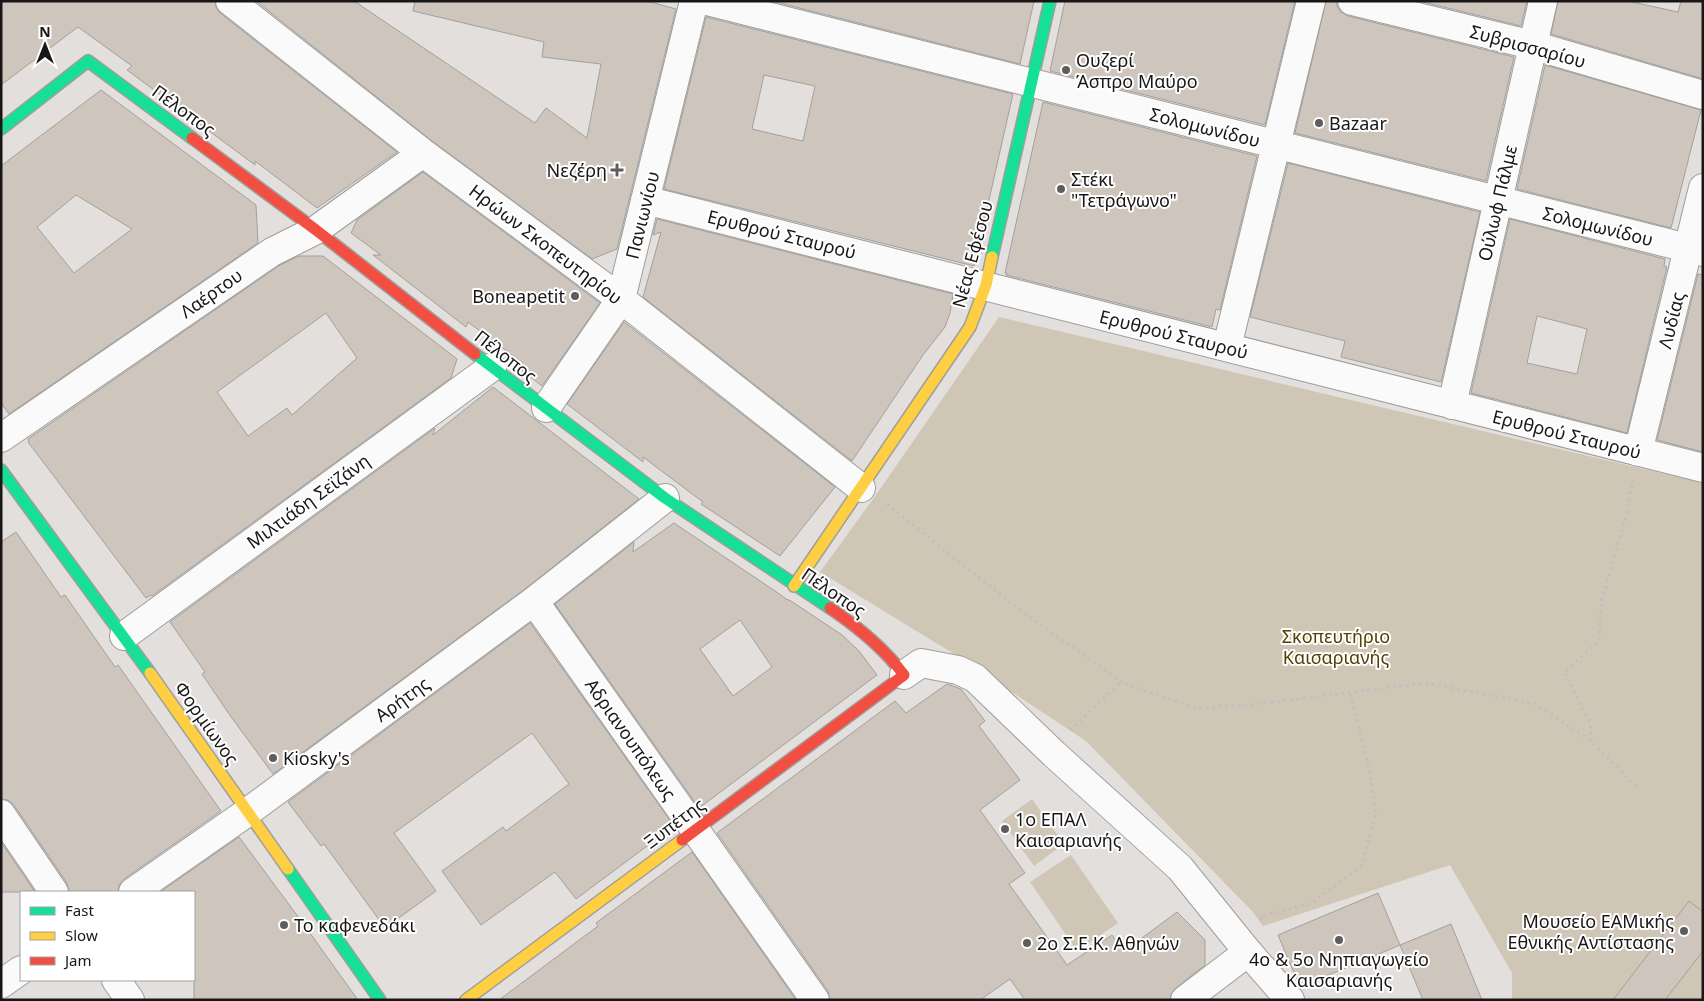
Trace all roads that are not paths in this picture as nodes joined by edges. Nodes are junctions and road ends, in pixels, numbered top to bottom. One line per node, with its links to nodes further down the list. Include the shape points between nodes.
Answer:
1 (230, 1): 13 (street, Ηρώων Σκοπευτηρίου)
2 (694, 1): 15 (street, Πανιωνίου)
3 (707, 1): 9 (street, Σολομωνίδου)
4 (1050, 1): 9 (street, Νέας Εφέσου)
5 (1311, 1): 12 (street)
6 (1352, 1): 8 (street, Συβρισσαρίου)
7 (1543, 1): 8 (street, Ούλωφ Πάλμε)
8 (1532, 46): 10 (street, Συβρισσαρίου); 16 (street, Ούλωφ Πάλμε)
9 (1032, 83): 12 (street, Σολομωνίδου); 19 (street, Νέας Εφέσου)
10 (1703, 94)
11 (4, 120): 17 (street, Πέλοπος, via 88,61)
12 (1276, 145): 16 (street, Σολομωνίδου); 21 (street)
13 (423, 152): 17 (street, Λαέρτου); 20 (street, Ηρώων Σκοπευτηρίου)
14 (1703, 188): 18 (street, Λυδίας)
15 (645, 200): 19 (street, Ερυθρού Σταυρού); 20 (street, Πανιωνίου)
16 (1498, 200): 18 (street, Σολομωνίδου); 23 (street, Ούλωφ Πάλμε)
17 (316, 230): 22 (street, Πέλοπος); 25 (street, Λαέρτου, via 272,252)
18 (1696, 250): 26 (street, Λυδίας)
19 (986, 285): 21 (street, Ερυθρού Σταυρού); 29 (street, Νέας Εφέσου, via 970,327)
20 (621, 299): 24 (street, Πανιωνίου); 29 (street, Ηρώων Σκοπευτηρίου)
21 (1227, 347): 23 (street, Ερυθρού Σταυρού)
22 (492, 367): 24 (street, Πέλοπος); 33 (street, Μιλτιάδη Σεϊζάνη)
23 (1452, 405): 26 (street, Ερυθρού Σταυρού)
24 (546, 408): 30 (street, Πέλοπος)
25 (1, 438)
26 (1638, 452): 27 (street, Ερυθρού Σταυρού)
27 (1703, 468)
28 (1, 470): 33 (street, Φορμίωνος)
29 (861, 488): 31 (street, Νέας Εφέσου)
30 (664, 498): 31 (street, Πέλοπος); 32 (street, Αρήτης)
31 (794, 586): 34 (street, Πέλοπος, via 852,623 891,658)
32 (534, 602): 35 (street, Αρήτης); 37 (street, Αδριανουπόλεως)
33 (124, 636): 35 (street, Φορμίωνος)
34 (904, 676): 37 (street, Ξυπέτης); 40 (street, via 921,663 958,670 975,678 1059,745 1099,795 1180,868)
35 (249, 812): 39 (street, Αρήτης); 45 (street, Φορμίωνος)
36 (1, 814): 38 (street)
37 (694, 829): 46 (street, Ξυπέτης); 47 (street, Αδριανουπόλεως)
38 (53, 891)
39 (134, 891)
40 (1248, 952): 48 (street); 49 (street)
41 (20, 971): 43 (street)
42 (117, 981): 44 (street)
43 (1, 984)
44 (130, 1000)
45 (380, 1000)
46 (466, 1000)
47 (814, 1000)
48 (1185, 1000)
49 (1290, 1000)

